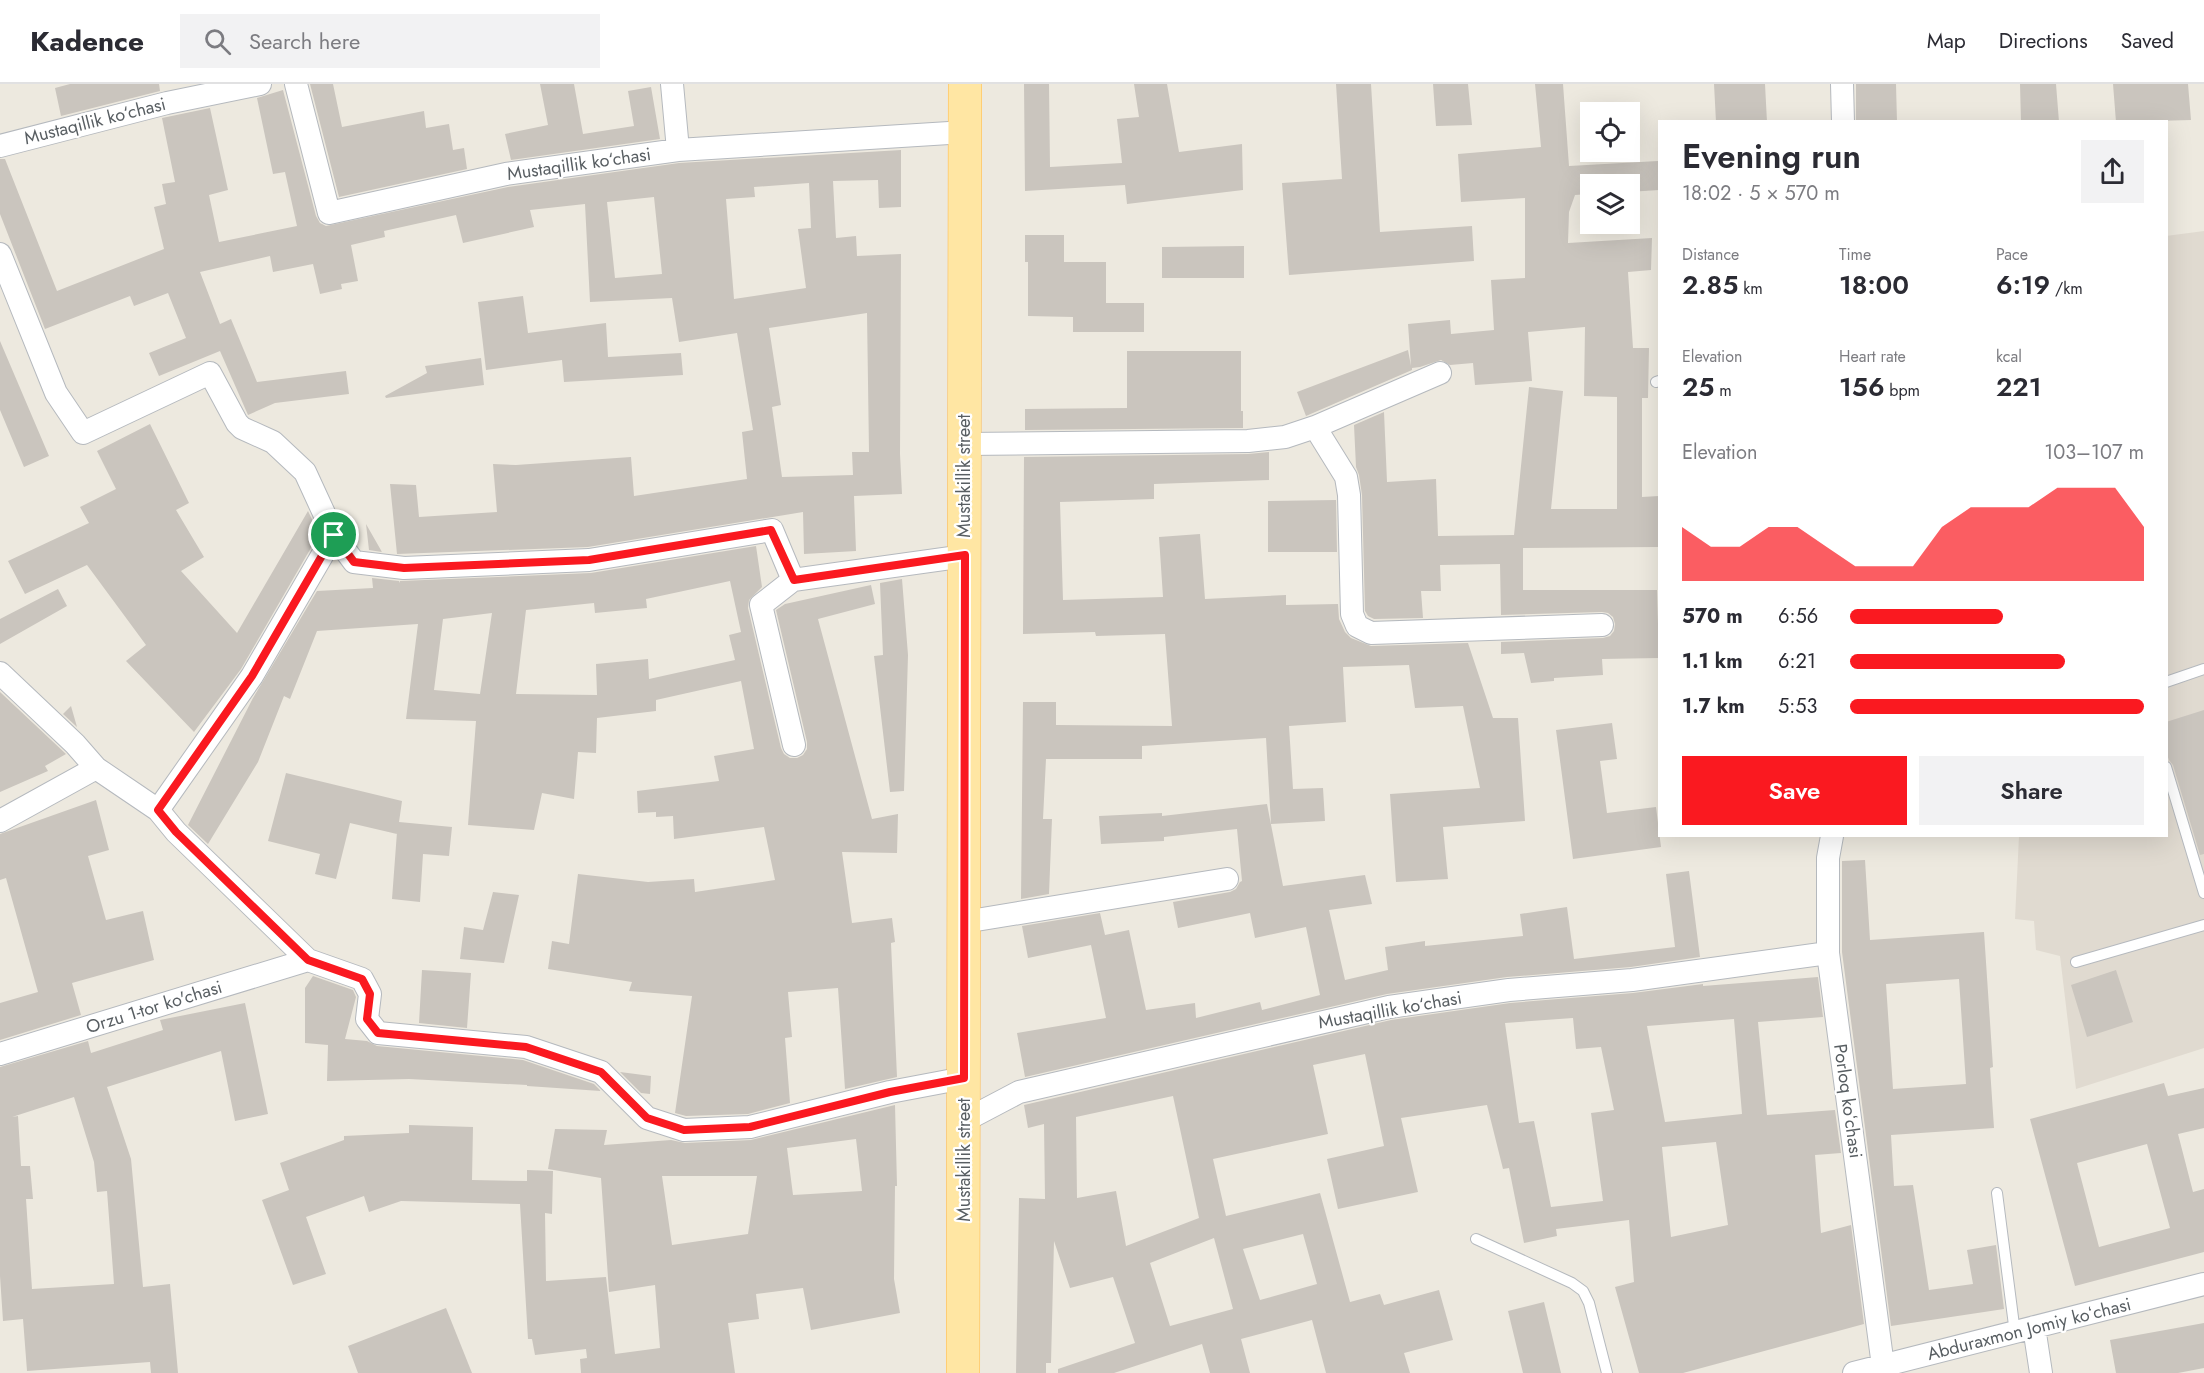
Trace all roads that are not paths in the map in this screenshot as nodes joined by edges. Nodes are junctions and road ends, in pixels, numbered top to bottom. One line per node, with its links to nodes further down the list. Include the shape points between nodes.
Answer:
1 (260, 84): 8 (street, Mustaqillik ko‘chasi, via 167,103)
2 (296, 84): 9 (street, Mustaqillik ko‘chasi, via 329,213 506,174)
3 (672, 84): 9 (street)
4 (965, 84): 7 (main road, Mustakillik street)
5 (1842, 84): 6 (street)
6 (1843, 120)
7 (965, 132): 9 (street, Mustaqillik ko‘chasi); 13 (main road, Mustakillik street)
8 (0, 146)
9 (678, 150)
10 (0, 254): 14 (street, via 56,393 83,433 210,373 237,423 273,442 305,472)
11 (1440, 373): 12 (street)
12 (1315, 427): 13 (street, via 1285,437 1248,441); 17 (street, via 1346,477 1352,614 1357,626 1371,633)
13 (964, 444): 15 (main road, Mustakillik street)
14 (334, 535): 16 (street, via 354,562 404,568 589,560 771,530); 24 (street, via 252,676)
15 (965, 555): 16 (street); 29 (main road, Mustakillik street)
16 (794, 580): 21 (street, via 761,605)
17 (1602, 626)
18 (2204, 669): 20 (lane)
19 (0, 674): 22 (street)
20 (2168, 680)
21 (794, 745)
22 (96, 768): 24 (street); 25 (street)
23 (2168, 774): 28 (lane)
24 (158, 810): 32 (street)
25 (0, 821)
26 (1832, 837): 31 (street, Porloq koʻchasi, via 1828,858)
27 (1227, 879): 29 (street)
28 (2204, 893)
29 (964, 922): 35 (main road, Mustakillik street)
30 (2204, 925): 33 (lane)
31 (1828, 953): 36 (street, Mustaqillik ko‘chasi, via 1632,980 1509,990 1389,1006 1019,1092); 41 (street, Porloq koʻchasi)
32 (308, 960): 34 (street, Orzu 1-tor ko'chasi); 35 (street, via 362,979 370,994 367,1019 378,1033 526,1047 601,1072 647,1118 684,1130 750,1127)
33 (2076, 962)
34 (0, 1054)
35 (964, 1078): 36 (main road, Mustakillik street)
36 (964, 1121): 42 (main road, Mustakillik street)
37 (1997, 1192): 40 (lane)
38 (1476, 1239): 43 (lane, via 1583,1291)
39 (2204, 1284): 40 (street, Abduraxmon Jomiy koʻchasi)
40 (2025, 1330): 41 (street, Abduraxmon Jomiy koʻchasi); 45 (street)
41 (1883, 1366): 44 (street, Abduraxmon Jomiy koʻchasi)
42 (963, 1373)
43 (1607, 1373)
44 (1854, 1373)
45 (2041, 1373)

